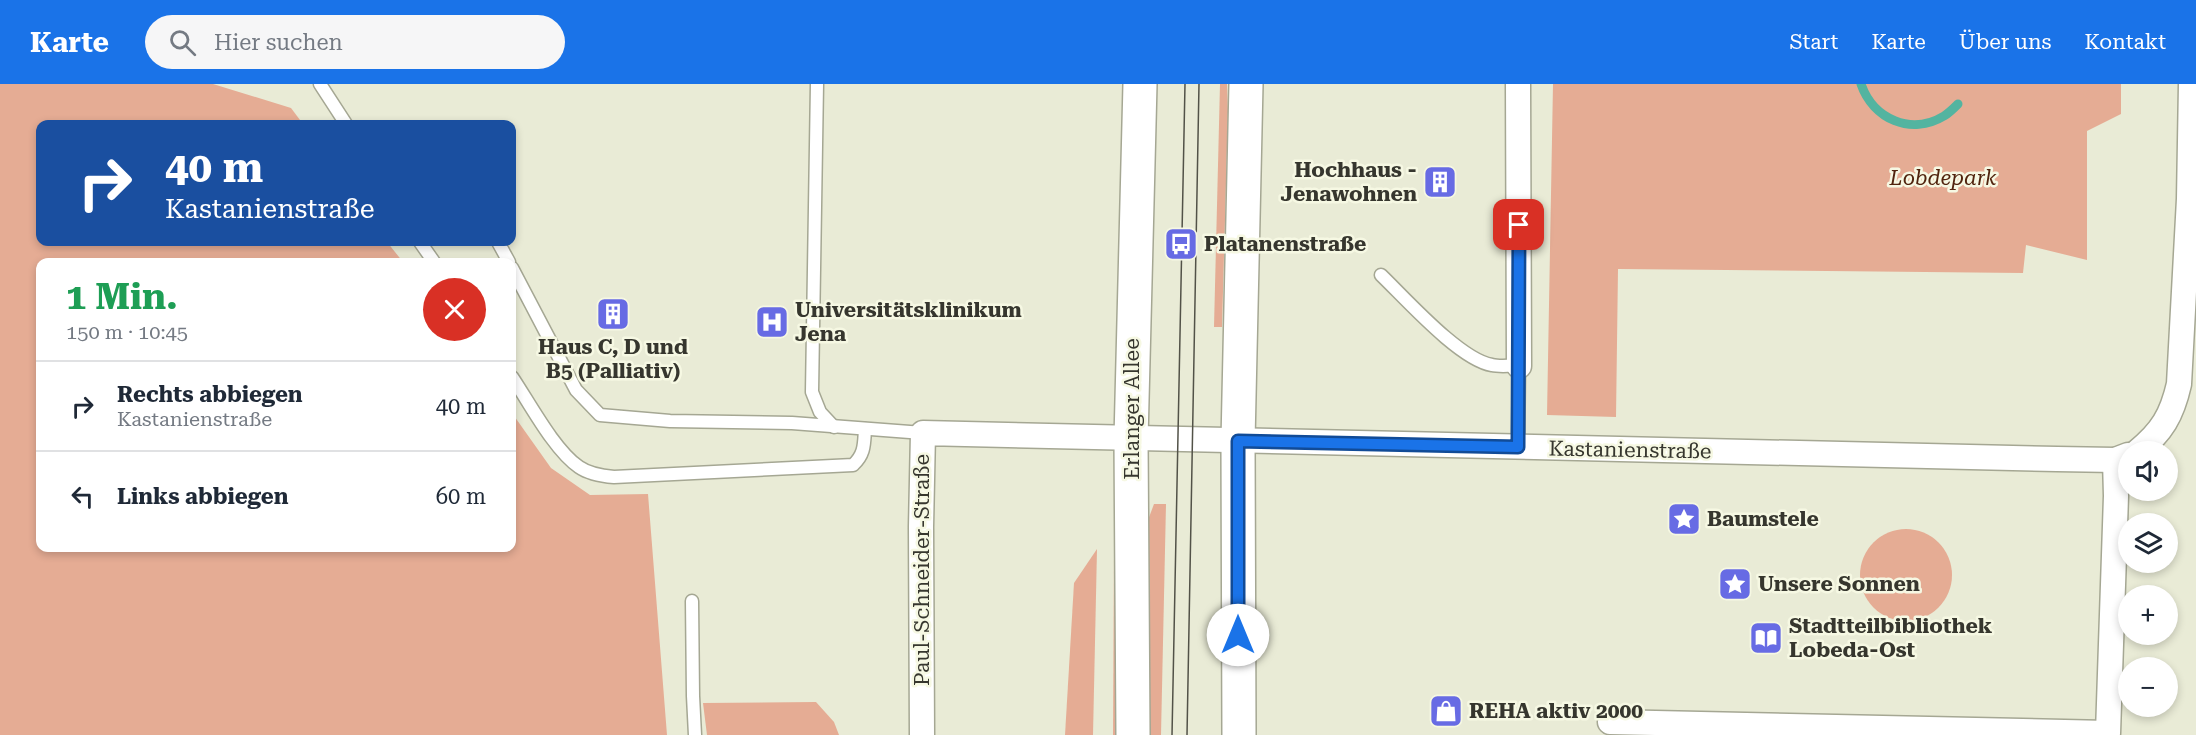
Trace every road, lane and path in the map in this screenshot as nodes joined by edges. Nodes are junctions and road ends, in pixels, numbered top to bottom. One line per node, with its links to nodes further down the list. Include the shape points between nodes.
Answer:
1 (320, 84): 7 (lane)
2 (817, 84): 12 (lane, via 812,392 820,412)
3 (1140, 84): 15 (main road, Erlanger Allee)
4 (1246, 84): 16 (main road)
5 (1518, 84): 10 (street)
6 (2192, 84): 17 (street, via 2179,384 2174,407)
7 (343, 120)
8 (1381, 275): 10 (lane, via 1470,358 1491,365)
9 (516, 276): 12 (lane, via 576,390 600,415)
10 (1520, 366): 18 (lane)
11 (516, 383): 13 (lane, via 564,453 579,467 614,477 853,465 861,458)
12 (834, 427): 13 (lane)
13 (865, 429): 14 (lane)
14 (923, 433): 15 (street, Paul-Schneider-Straße); 24 (street, Paul-Schneider-Straße)
15 (1131, 439): 16 (street, Kastanienstraße); 25 (main road, Erlanger Allee)
16 (1238, 441): 18 (street, Kastanienstraße); 26 (main road)
17 (2151, 441)
18 (1518, 447): 19 (street, Kastanienstraße)
19 (2118, 455)
20 (2118, 498): 22 (street, via 2108,733)
21 (692, 601): 23 (lane)
22 (1610, 722)
23 (695, 735)
24 (922, 735)
25 (1133, 735)
26 (1239, 735)

